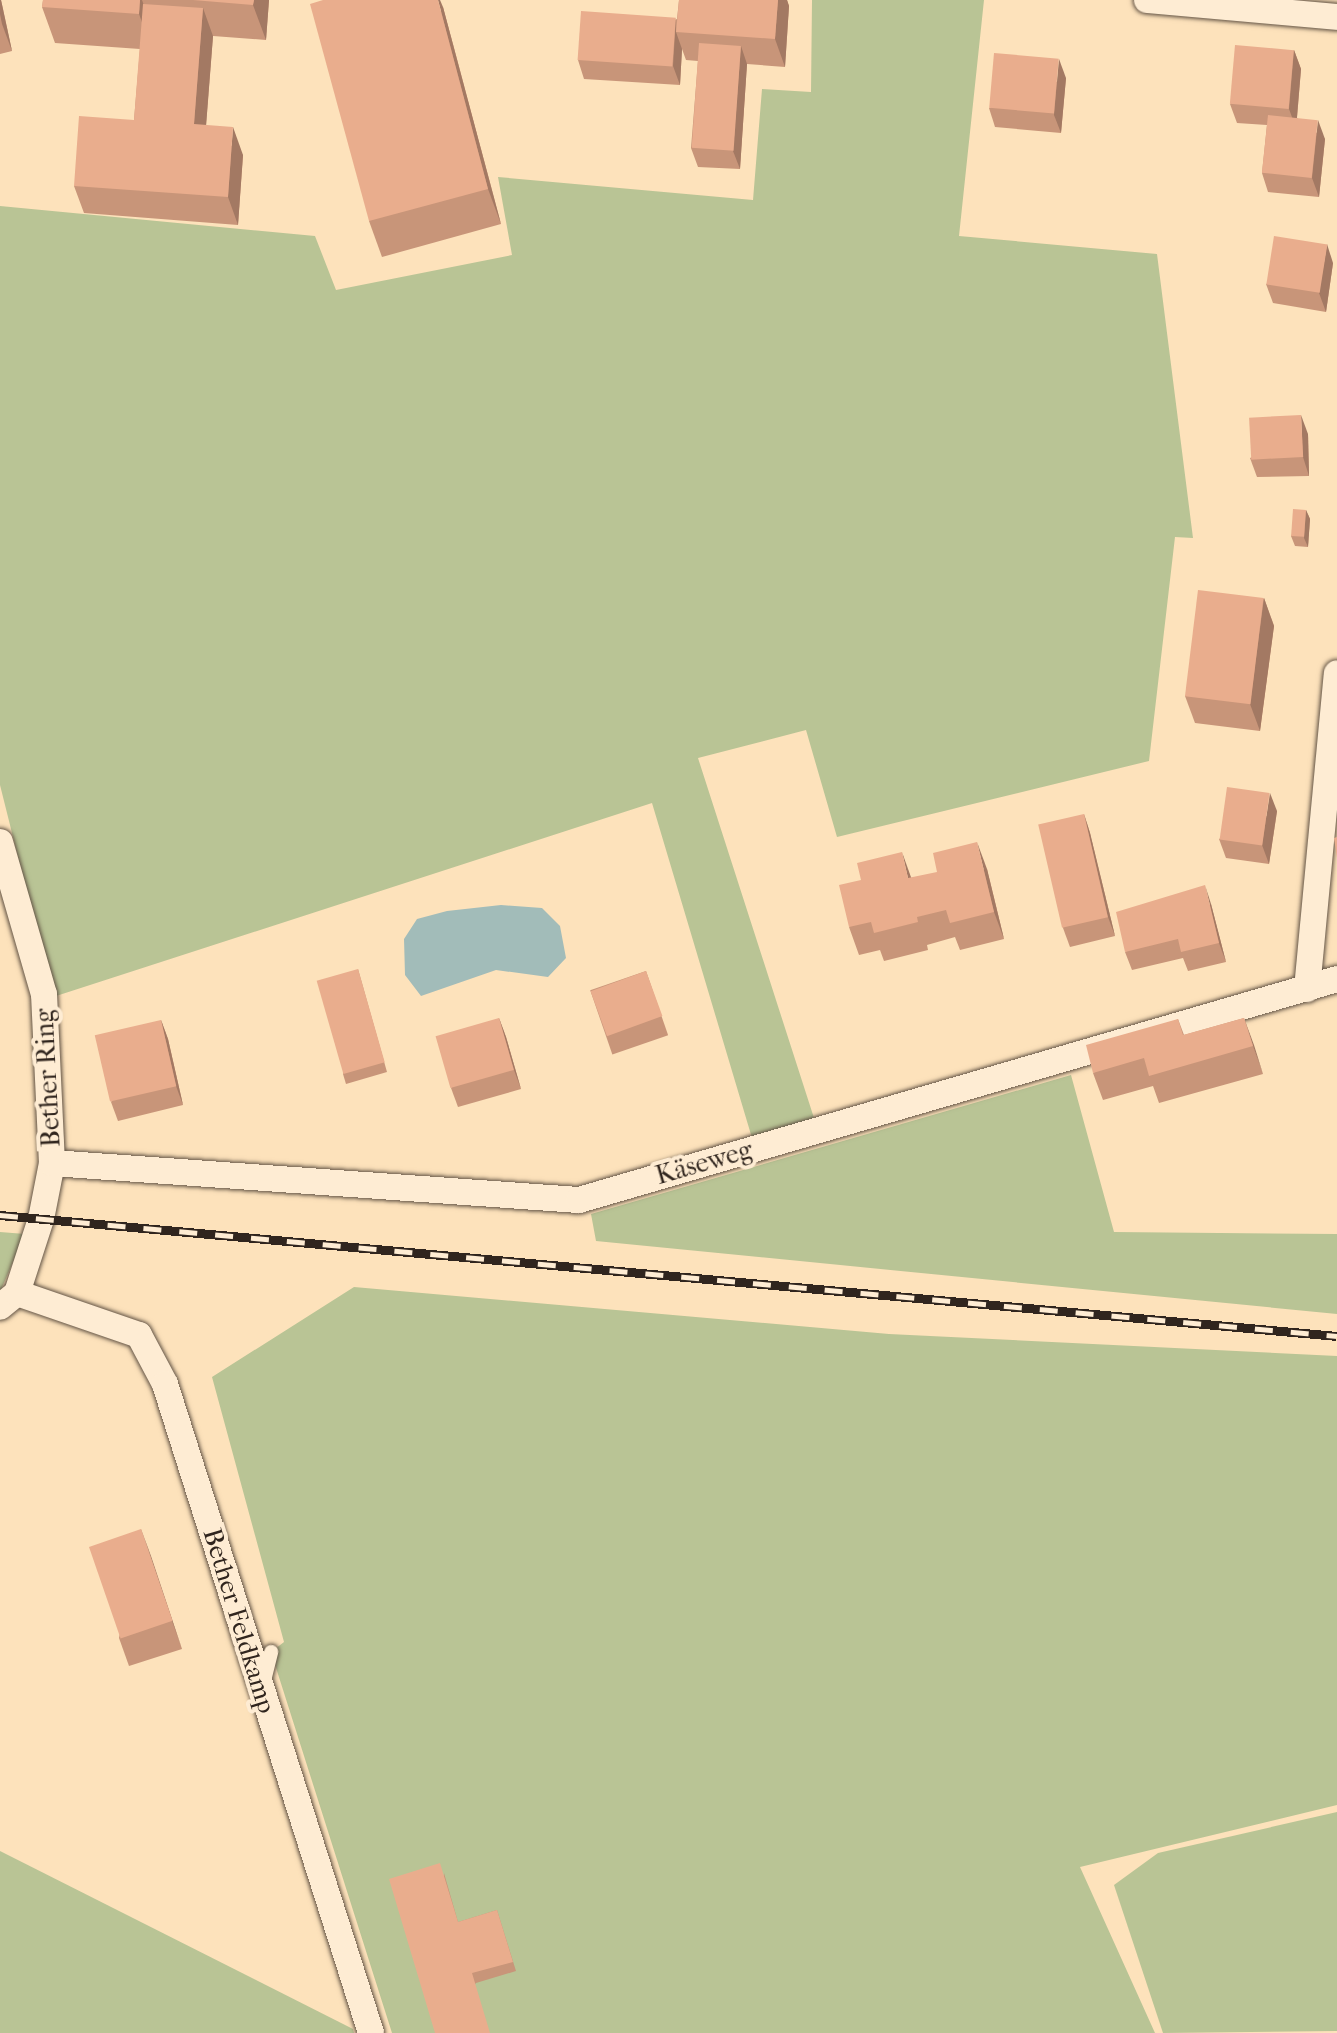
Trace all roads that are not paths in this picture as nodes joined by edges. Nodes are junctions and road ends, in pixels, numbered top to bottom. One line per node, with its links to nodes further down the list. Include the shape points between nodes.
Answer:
1 (1147, 0): 2 (street)
2 (1337, 17)
3 (1337, 673): 6 (street)
4 (0, 842): 7 (street, Bether Ring, via 44,994)
5 (1337, 979): 6 (street, Käseweg)
6 (1307, 989): 7 (street, Käseweg, via 579,1200)
7 (52, 1163): 8 (street, Bether Ring, via 41,1219)
8 (8, 1300): 10 (street, Bether Feldkamp, via 139,1335 165,1384)
9 (271, 1652): 10 (lane)
10 (262, 1693): 11 (street, Bether Feldkamp)
11 (371, 2033)

